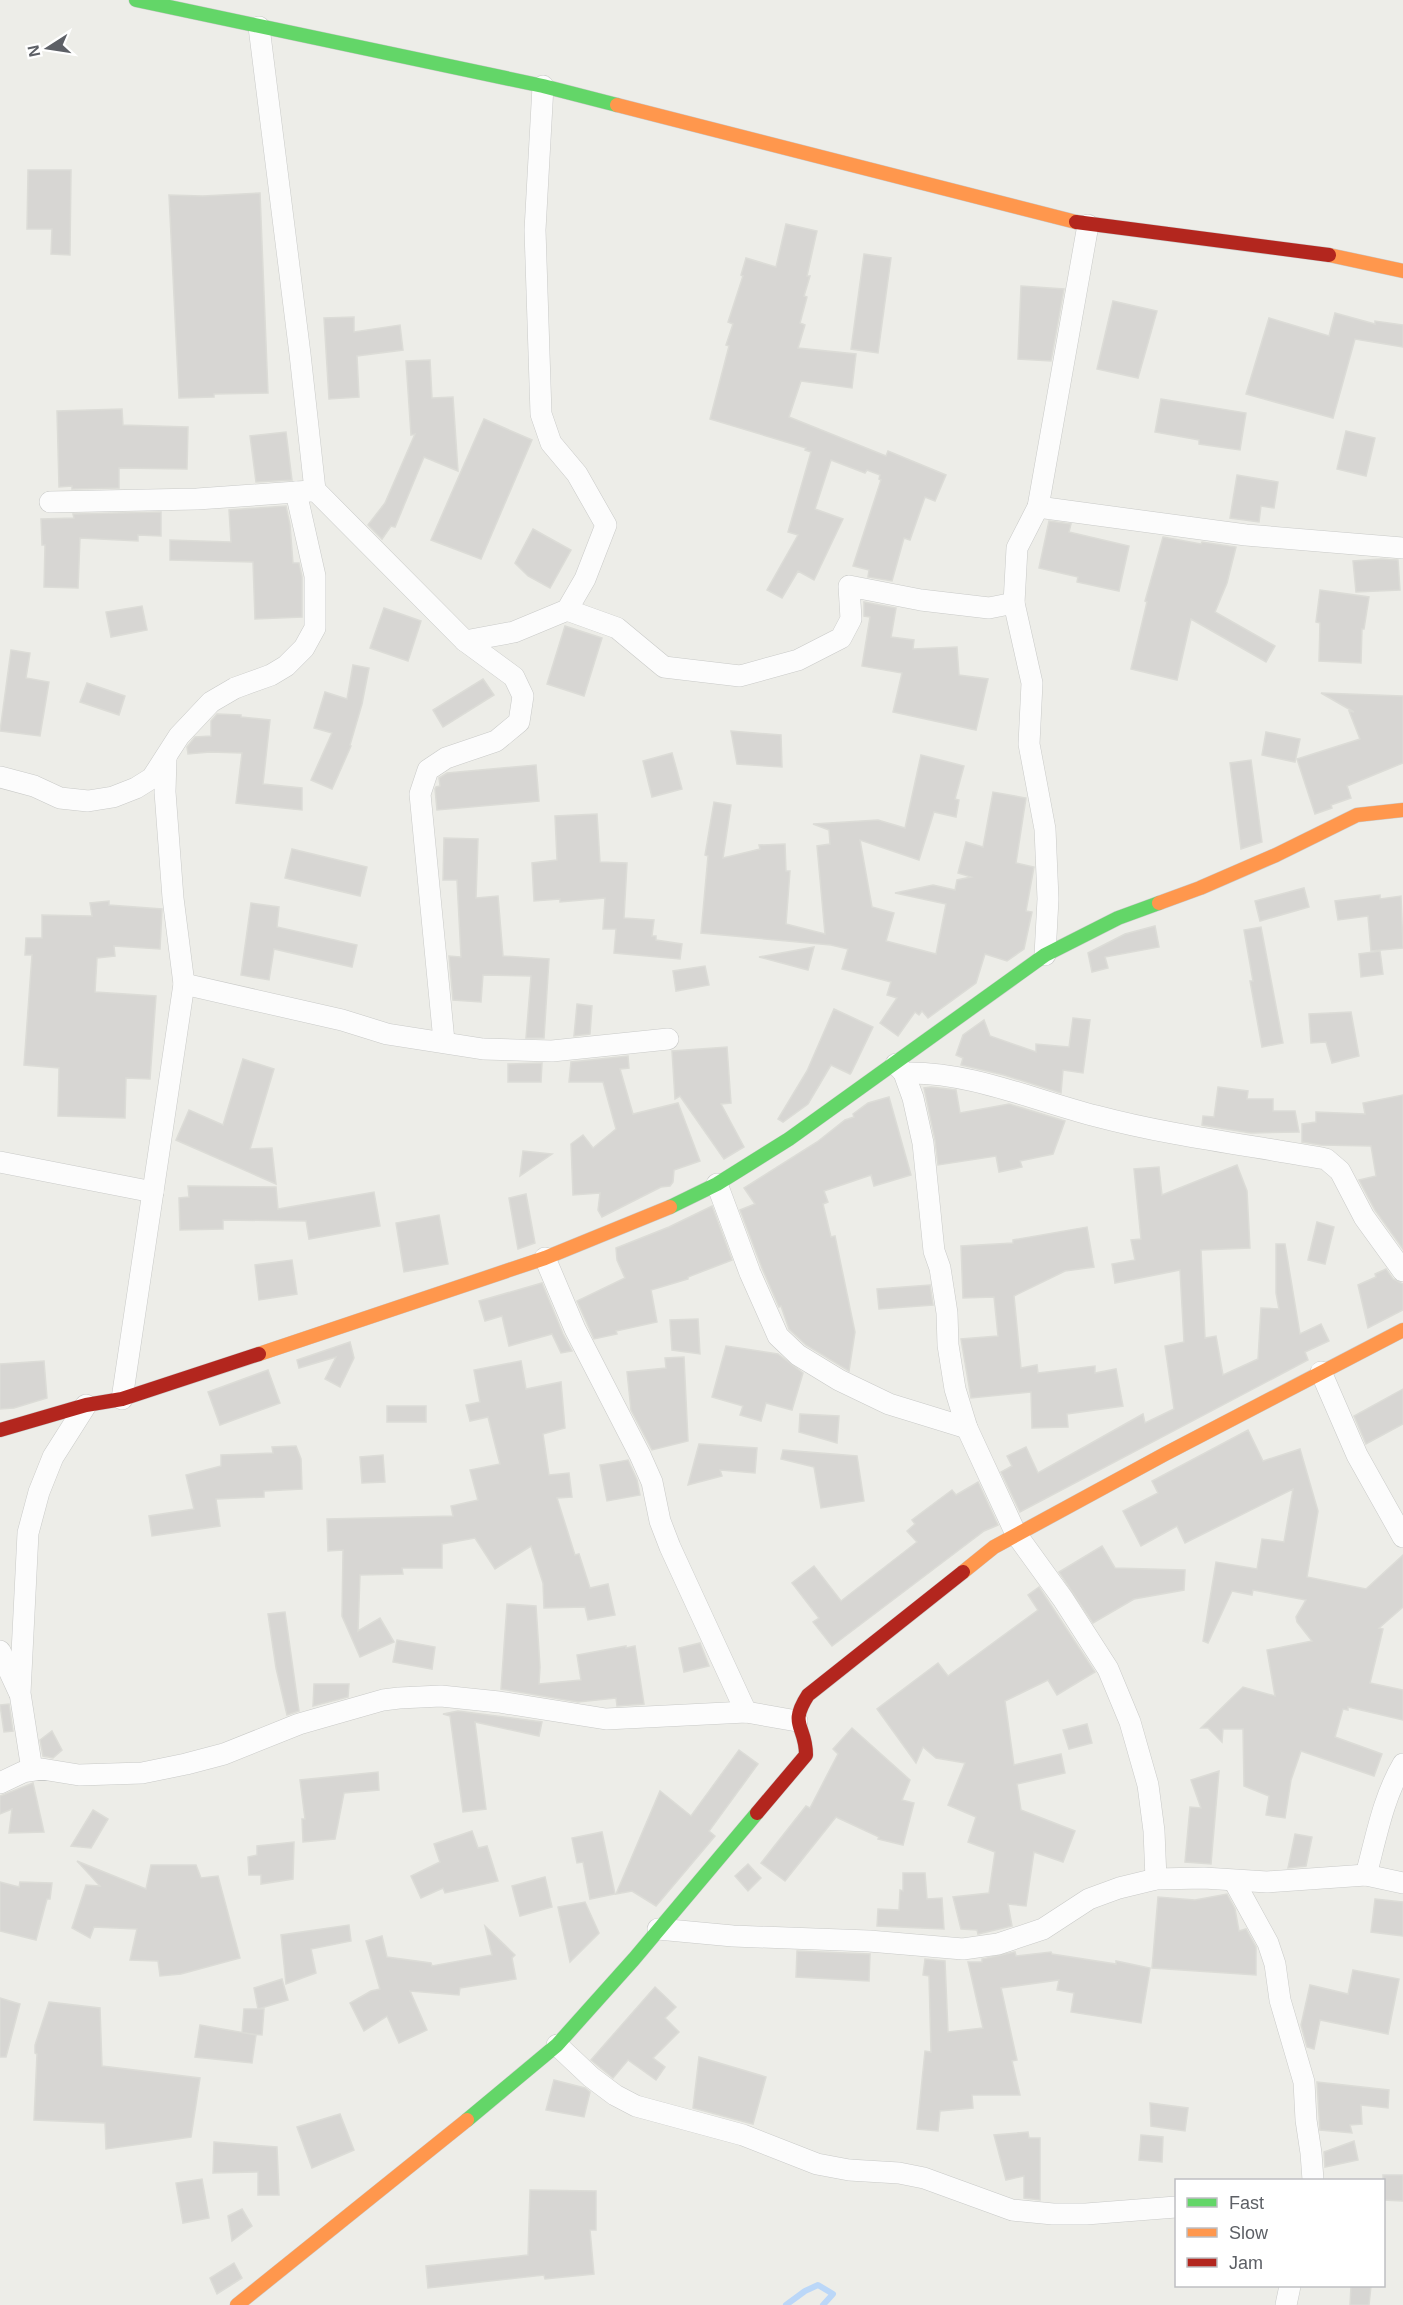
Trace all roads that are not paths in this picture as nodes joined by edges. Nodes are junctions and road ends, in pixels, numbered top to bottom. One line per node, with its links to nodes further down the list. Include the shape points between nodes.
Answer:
1 (136, 0): 2 (street)
2 (259, 27): 3 (street); 6 (street, via 300,354)
3 (543, 86): 4 (street); 11 (street, via 535,230 542,414 551,443 577,474 606,525 585,579)
4 (1088, 225): 5 (street, via 1307,251); 8 (street)
5 (1403, 271)
6 (305, 491): 7 (street, via 197,499); 12 (street); 13 (street, via 315,576 315,628 304,648 286,666 212,702 179,736)
7 (50, 502)
8 (1038, 507): 9 (street, via 1246,536); 10 (street, via 1017,548)
9 (1403, 548)
10 (1014, 603): 11 (street, via 989,608 965,606 849,586 851,619 841,638 798,660 740,676 664,667 617,628); 16 (street, via 1032,683 1029,744 1045,830)
11 (567, 610): 12 (street, via 514,632)
12 (465, 641): 19 (street, via 514,677 523,696 519,722 496,741 446,758 428,770 420,794)
13 (165, 758): 14 (street, via 152,778 136,788 88,801 60,798); 17 (street, via 172,886)
14 (0, 777)
15 (1403, 810): 16 (street, via 1357,815 1200,888 1118,918)
16 (1045, 955): 20 (street)
17 (184, 984): 19 (street, via 387,1034); 23 (street)
18 (668, 1039): 19 (street, via 552,1051 497,1050)
19 (444, 1041)
20 (900, 1069): 22 (street); 25 (street, via 964,1079 1129,1124 1326,1159 1340,1171 1364,1217); 30 (street, via 913,1098 923,1143 934,1251 947,1313 949,1356)
21 (0, 1162): 23 (street)
22 (717, 1184): 24 (street, via 663,1211); 30 (street, via 778,1336 798,1355 849,1385 889,1404)
23 (153, 1192): 28 (street)
24 (545, 1258): 28 (street); 36 (street, via 575,1329 652,1482 670,1547)
25 (1403, 1271)
26 (1403, 1330): 27 (street)
27 (1321, 1372): 32 (street); 33 (street, via 1357,1455)
28 (122, 1399): 29 (street)
29 (86, 1405): 31 (street); 35 (street, via 52,1457 28,1533)
30 (967, 1428): 32 (street)
31 (0, 1430)
32 (1016, 1534): 37 (street, via 994,1547 808,1695); 42 (street, via 1108,1669 1130,1722 1148,1785)
33 (1403, 1537)
34 (0, 1651): 35 (street)
35 (20, 1693): 39 (street)
36 (746, 1712): 37 (street); 39 (street, via 606,1719 441,1696 399,1698 299,1725 224,1754 142,1773 79,1775)
37 (796, 1721): 45 (street, via 806,1741 806,1755)
38 (1403, 1764): 41 (street, via 1384,1807)
39 (32, 1770): 40 (street)
40 (0, 1783)
41 (1366, 1875): 43 (street); 44 (street)
42 (1156, 1879): 43 (street); 45 (street, via 1089,1899 1043,1929 998,1944 963,1949)
43 (1234, 1881): 47 (street, via 1268,1943 1275,1964 1280,2000 1304,2082)
44 (1403, 1883)
45 (658, 1929): 46 (street)
46 (557, 2045): 48 (street, via 591,2076 636,2106 742,2135 817,2164 899,2172 1012,2210 1086,2214); 50 (street)
47 (1313, 2179)
48 (1175, 2207)
49 (1290, 2287): 51 (street)
50 (237, 2305)
51 (1286, 2305)

